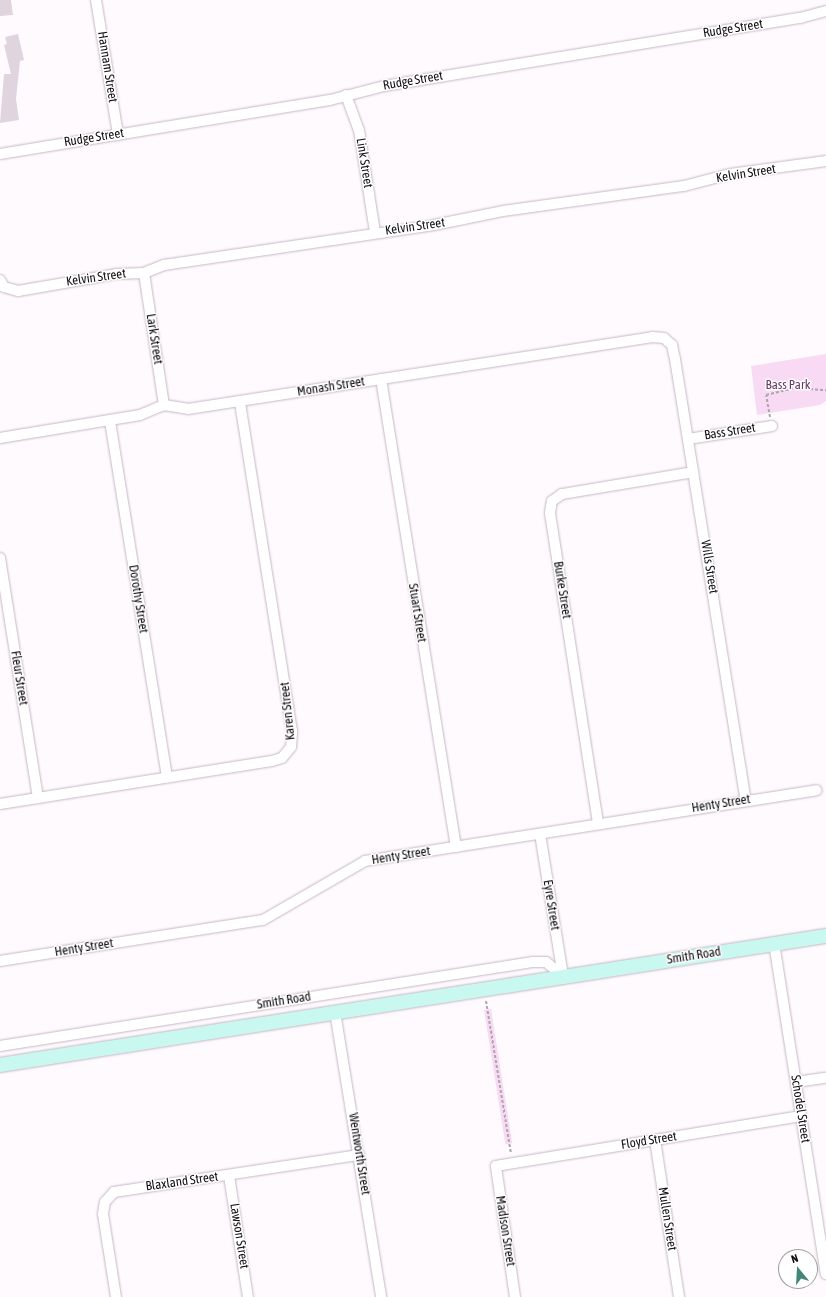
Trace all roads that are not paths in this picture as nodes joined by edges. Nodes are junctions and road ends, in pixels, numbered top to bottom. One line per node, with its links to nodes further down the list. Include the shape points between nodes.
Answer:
1 (96, 0): 4 (street, Hannam Street)
2 (826, 11): 3 (street, Rudge Street, via 800,18 384,86)
3 (346, 95): 4 (street, Rudge Street); 7 (street, Link Street, via 359,130)
4 (118, 134): 5 (street, Rudge Street)
5 (0, 154)
6 (826, 161): 7 (street, Kelvin Street, via 730,174 684,186)
7 (375, 232): 8 (street, Kelvin Street, via 164,265)
8 (144, 273): 9 (street, Kelvin Street, via 116,274 18,291); 13 (street, Lark Street)
9 (2, 284)
10 (664, 338): 11 (street, Monash Street, via 652,337); 17 (street, Wills Street, via 672,346)
11 (381, 379): 12 (street, Monash Street); 27 (street, Stuart Street)
12 (240, 401): 13 (street, Monash Street, via 188,409); 20 (street, Karen Street, via 292,731 291,747 282,758 272,761)
13 (164, 405): 14 (street, via 140,415)
14 (110, 421): 16 (street); 20 (street, Dorothy Street)
15 (772, 426): 17 (street, Bass Street)
16 (0, 438)
17 (688, 439): 18 (street, Wills Street)
18 (693, 472): 23 (street, Wills Street); 25 (street, Burke Street, via 562,494 552,501 550,513)
19 (0, 558): 22 (street, Fleur Street)
20 (167, 777): 22 (street, Karen Street)
21 (816, 790): 23 (street, Henty Street)
22 (38, 798): 24 (street, Karen Street)
23 (746, 800): 25 (street, Henty Street)
24 (0, 804)
25 (598, 823): 26 (street, Henty Street)
26 (540, 834): 27 (street, Henty Street); 31 (street, Eyre Street)
27 (456, 847): 30 (street, Henty Street, via 365,861 264,920)
28 (826, 936): 29 (street, Smith Road)
29 (774, 944): 31 (street, Smith Road); 36 (street, Schodel Street)
30 (0, 962)
31 (563, 976): 32 (street, Smith Road); 33 (street, Smith Road, via 546,962 533,962)
32 (335, 1012): 34 (street, Smith Road); 39 (street, Wentworth Street)
33 (0, 1046)
34 (0, 1065)
35 (826, 1078): 36 (street)
36 (796, 1082): 37 (street, Schodel Street)
37 (801, 1116): 38 (street, Floyd Street); 42 (street, Schodel Street)
38 (655, 1140): 40 (street, Floyd Street); 47 (street, Mullen Street)
39 (359, 1155): 41 (street, Blaxland Street); 45 (street, Wentworth Street)
40 (496, 1166): 46 (street, Madison Street)
41 (229, 1176): 43 (street, Blaxland Street, via 114,1192 104,1202 103,1214); 44 (street, Lawson Street)
42 (826, 1274)
43 (116, 1297)
44 (248, 1297)
45 (381, 1297)
46 (515, 1297)
47 (679, 1297)

